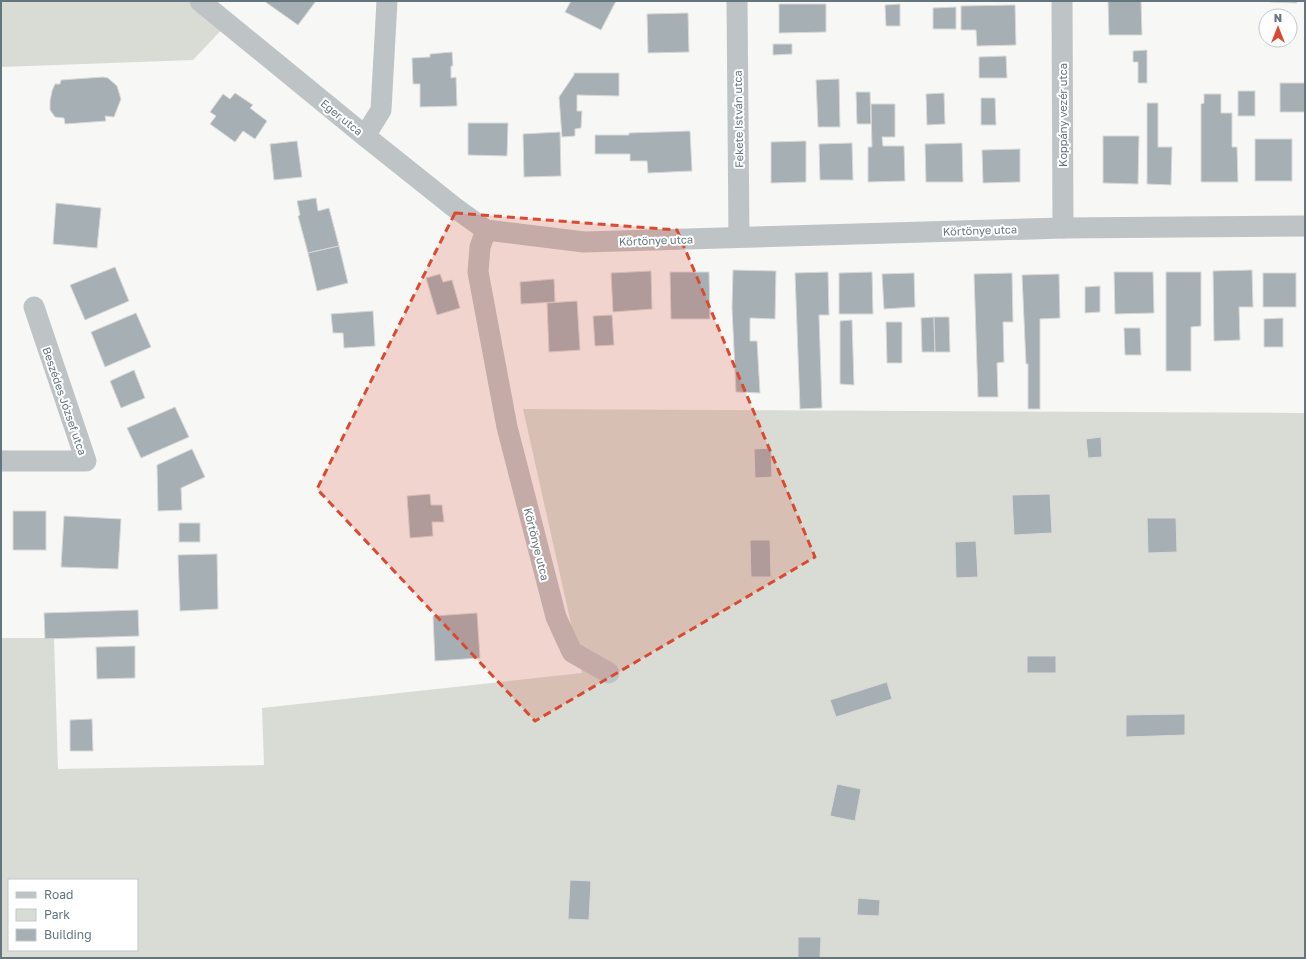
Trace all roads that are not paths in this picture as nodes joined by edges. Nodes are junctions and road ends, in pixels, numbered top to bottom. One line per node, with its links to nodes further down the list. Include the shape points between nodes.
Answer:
1 (200, 1): 5 (street, Eger utca)
2 (387, 1): 5 (street, via 381,110)
3 (736, 1): 9 (street, Fekete István utca)
4 (1062, 1): 7 (street, Koppány vezér utca)
5 (365, 136): 8 (street, Eger utca)
6 (1305, 226): 7 (street, Körtönye utca)
7 (1063, 228): 9 (street, Körtönye utca)
8 (486, 230): 9 (street, Körtönye utca, via 584,242); 12 (street, Körtönye utca, via 480,247 478,272 507,427 556,617 572,652)
9 (739, 237)
10 (34, 307): 11 (street, Beszédes József utca, via 86,461)
11 (1, 461)
12 (609, 673)

